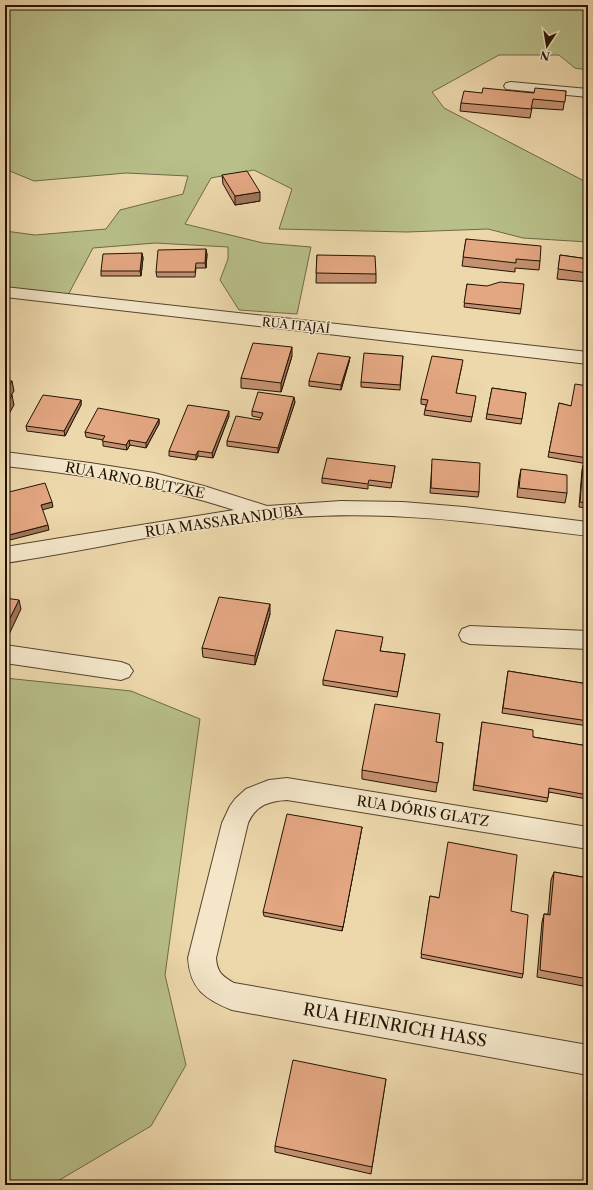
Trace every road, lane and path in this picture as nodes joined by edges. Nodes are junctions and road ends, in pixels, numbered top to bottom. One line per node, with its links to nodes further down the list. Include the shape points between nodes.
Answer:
1 (511, 86): 2 (street)
2 (588, 92)
3 (5, 292): 4 (street, RUA ITAJAÍ)
4 (588, 358)
5 (5, 459): 6 (street, RUA ARNO BUTZKE, via 109,473 173,485)
6 (263, 512): 7 (street, RUA MASSARANDUBA, via 341,508 388,509); 8 (street, RUA MASSARANDUBA)
7 (588, 529)
8 (5, 555)
9 (470, 635): 10 (street)
10 (588, 640)
11 (5, 654): 12 (street)
12 (121, 671)
13 (588, 838): 14 (street, RUA DÓRIS GLATZ, via 287,789 258,794 247,802 235,823 202,958 202,970)
14 (207, 980): 15 (street, RUA HEINRICH HASS, via 217,990 232,996)
15 (588, 1060)

